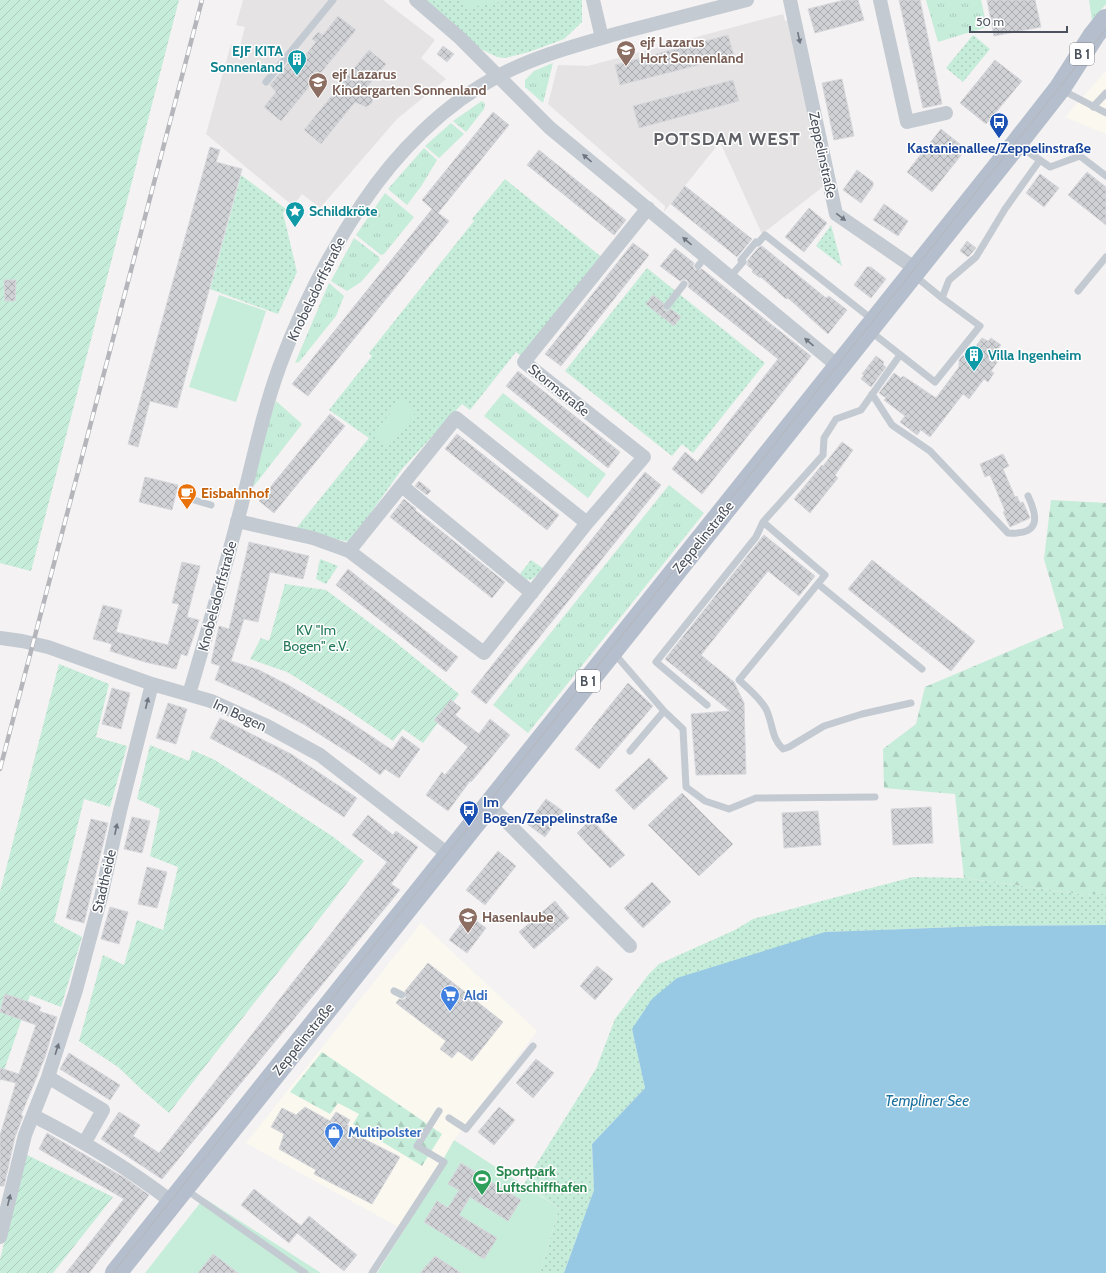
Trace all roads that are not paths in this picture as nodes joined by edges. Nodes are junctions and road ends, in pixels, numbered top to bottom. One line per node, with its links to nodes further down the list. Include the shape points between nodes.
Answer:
1 (333, 0): 11 (lane)
2 (416, 0): 10 (street, via 460,38)
3 (593, 0): 8 (street)
4 (747, 0): 8 (street, Knobelsdorffstraße)
5 (790, 0): 22 (street, Zeppelinstraße, one-way to 22, via 836,214)
6 (880, 0): 15 (street, via 907,122)
7 (1106, 20): 12 (main road, Zeppelinstraße / B 1)
8 (602, 38): 10 (street, Knobelsdorffstraße, via 557,50)
9 (1106, 43): 12 (main road, Zeppelinstraße / B 1)
10 (498, 76): 20 (street, one-way to 10, via 550,128); 36 (street, Knobelsdorffstraße, via 442,114 414,139 376,184 343,234 308,298 281,363 257,438)
11 (266, 82)
12 (1060, 88): 14 (lane); 17 (main road, Zeppelinstraße / B 1)
13 (1106, 93): 14 (lane)
14 (1093, 107): 16 (lane)
15 (946, 113)
16 (1106, 113)
17 (1017, 143): 18 (lane); 22 (main road, Zeppelinstraße / B 1)
18 (1040, 160): 19 (lane, via 1050,167 1080,156); 26 (lane, via 1004,209 976,257 950,280)
19 (1106, 176)
20 (648, 208): 23 (street, one-way to 20, via 702,261); 38 (street, Stormstraße, via 524,362 644,457)
21 (1106, 257): 25 (lane)
22 (914, 272): 26 (lane); 28 (main road, Zeppelinstraße / B 1)
23 (730, 276): 28 (lane, via 765,235); 30 (street, one-way to 23)
24 (684, 284): 27 (lane)
25 (1078, 292)
26 (942, 298): 29 (lane, via 980,326 935,382)
27 (667, 306)
28 (871, 326): 29 (lane); 30 (main road, Zeppelinstraße / B 1)
29 (900, 355): 31 (lane)
30 (839, 367): 43 (main road, Zeppelinstraße / B 1)
31 (872, 394): 33 (lane, via 892,425 930,451 1008,533 1020,534 1030,529 1035,521 1035,512); 37 (lane, via 861,410 836,419 824,438 823,455)
32 (402, 486): 38 (street, via 456,418); 39 (street); 41 (street)
33 (1028, 496)
34 (184, 497): 35 (lane)
35 (211, 505)
36 (237, 521): 39 (street, Stormstraße, via 313,538); 46 (street, Knobelsdorffstraße)
37 (763, 522): 40 (lane, via 825,575); 48 (lane, via 756,537 656,662)
38 (587, 523): 41 (street, Stormstraße)
39 (349, 551): 41 (street, Stormstraße, via 484,653)
40 (818, 584): 44 (lane); 47 (lane, via 739,680 766,708 777,744 783,749 789,748 824,726)
41 (532, 593)
42 (0, 638): 45 (street, Im Bogen, via 48,648)
43 (612, 650): 49 (lane); 52 (main road, Zeppelinstraße / B 1)
44 (922, 669)
45 (152, 684): 46 (street, Im Bogen); 58 (street, Stadtheide, one-way to 45, via 76,990 101,897)
46 (189, 694): 53 (street, Im Bogen, via 266,726 320,755)
47 (911, 703)
48 (707, 706)
49 (664, 711): 50 (lane); 51 (lane, via 684,729 686,787 705,801 729,809 756,798)
50 (630, 751)
51 (875, 797)
52 (490, 805): 53 (main road, Zeppelinstraße / B 1); 54 (street)
53 (449, 855): 63 (main road, Zeppelinstraße / B 1)
54 (630, 946)
55 (394, 991): 56 (lane)
56 (402, 995)
57 (533, 1046): 61 (lane, via 466,1129)
58 (48, 1077): 60 (street, Stadtheide); 62 (street, via 103,1110)
59 (438, 1111): 67 (lane, via 417,1146 444,1162)
60 (34, 1116): 62 (street); 64 (street, Stadtheide, one-way to 60, via 25,1135)
61 (449, 1118)
62 (85, 1142): 63 (street, via 129,1170)
63 (178, 1195): 65 (main road, Zeppelinstraße / B 1); 66 (lane)
64 (0, 1237)
65 (116, 1273)
66 (305, 1273)
67 (372, 1273)

